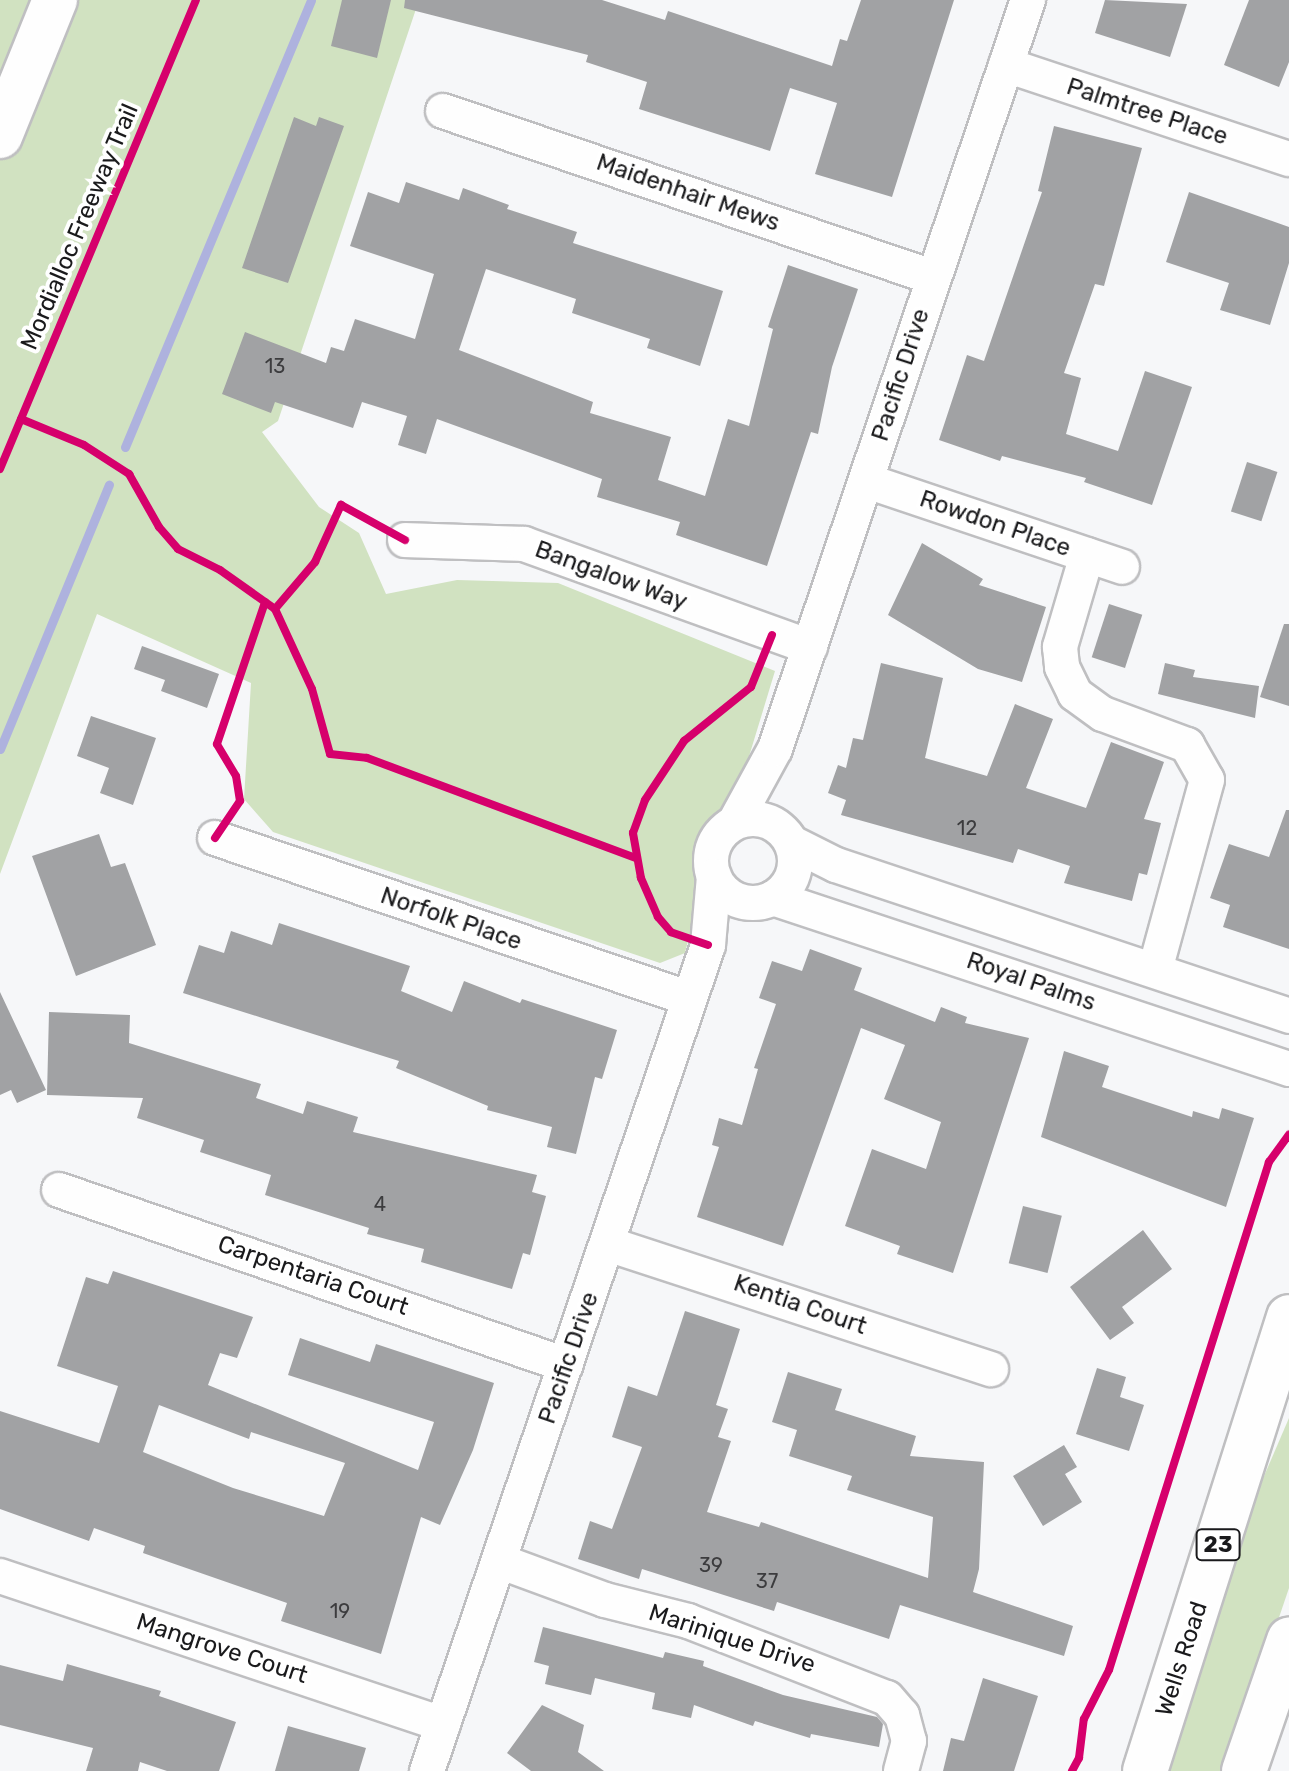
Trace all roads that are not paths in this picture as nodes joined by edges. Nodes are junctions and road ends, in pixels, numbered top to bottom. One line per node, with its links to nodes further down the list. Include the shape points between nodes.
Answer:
1 (55, 0): 5 (main road)
2 (1028, 0): 3 (street, Pacific Drive)
3 (1006, 65): 6 (street, Palmtree Place); 7 (street, Pacific Drive)
4 (443, 111): 7 (street, Maidenhair Mews)
5 (0, 136)
6 (1289, 159)
7 (932, 277): 8 (street, Pacific Drive)
8 (867, 481): 10 (street, Rowdon Place); 12 (street, Pacific Drive)
9 (405, 540): 12 (street, Bangalow Way, via 524,544)
10 (1087, 555): 11 (street, Rowdon Place); 22 (street, via 1060,647 1062,667 1075,694 1103,714 1187,745 1207,780)
11 (1122, 567)
12 (810, 647): 13 (street, Pacific Drive)
13 (775, 749): 14 (street, Pacific Drive); 15 (street, Pacific Drive)
14 (735, 822): 15 (street, via 749,818); 17 (street, via 712,851)
15 (784, 834): 18 (street, via 791,880); 19 (street, via 836,865)
16 (215, 838): 23 (street, Norfolk Place)
17 (714, 876): 18 (street, via 729,895); 20 (street, Pacific Drive)
18 (763, 900): 20 (street, Pacific Drive); 21 (street, Royal Palms)
19 (1000, 917): 21 (street); 22 (street)
20 (708, 945): 23 (street, Pacific Drive)
21 (982, 966): 25 (street, Royal Palms)
22 (1155, 970): 24 (street)
23 (687, 998): 27 (street, Pacific Drive)
24 (1289, 1016)
25 (1289, 1069)
26 (59, 1190): 29 (street, Carpentaria Court)
27 (608, 1244): 29 (street, Pacific Drive); 30 (street, Kentia Court)
28 (1289, 1317): 37 (main road, Wells Road / 23)
29 (566, 1365): 31 (street, Pacific Drive)
30 (991, 1369)
31 (499, 1561): 34 (street, Pacific Drive); 36 (street, Marinique Drive, via 605,1600 688,1621 887,1698 902,1715 909,1741)
32 (0, 1576): 34 (street, Mangrove Court)
33 (1289, 1640): 38 (main road)
34 (443, 1724): 35 (street, Pacific Drive)
35 (427, 1771)
36 (901, 1771)
37 (1145, 1771)
38 (1244, 1771)

